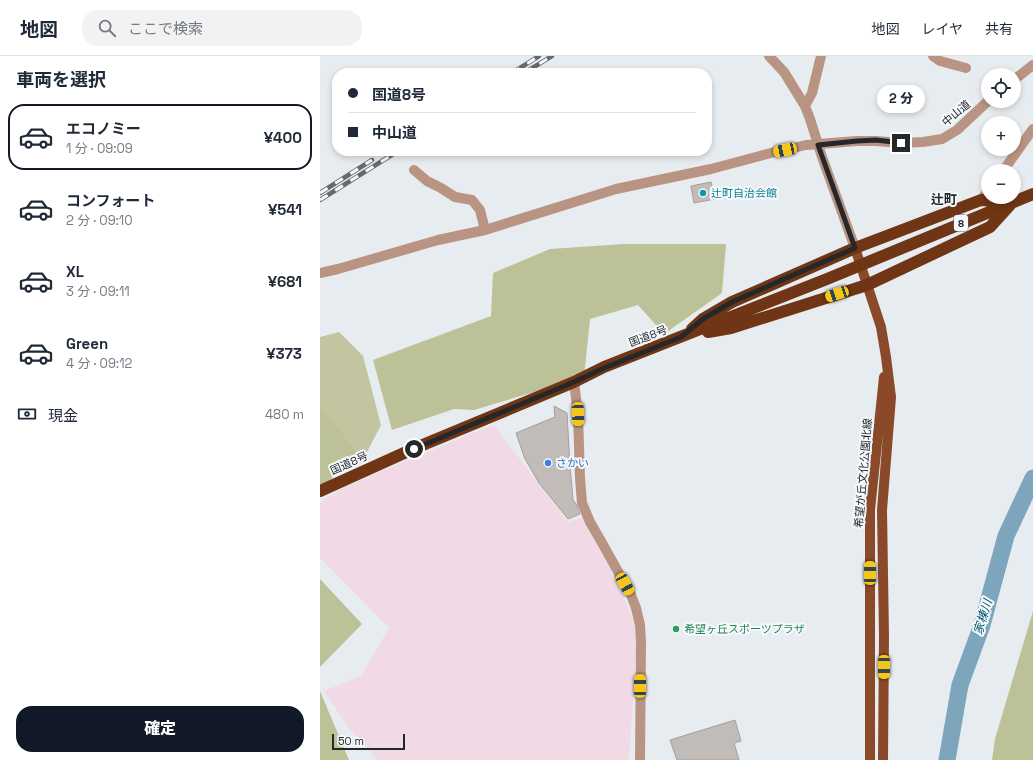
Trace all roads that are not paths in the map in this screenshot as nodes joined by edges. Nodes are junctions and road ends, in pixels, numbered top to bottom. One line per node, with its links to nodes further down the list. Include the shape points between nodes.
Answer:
1 (769, 56): 7 (street, via 784,72)
2 (821, 56): 7 (street, via 812,93)
3 (933, 56): 5 (street, via 940,61)
4 (1033, 65): 6 (street)
5 (966, 68)
6 (1021, 74)
7 (805, 106): 10 (street)
8 (981, 107): 10 (street, 中山道, via 942,139 901,143 876,140)
9 (1033, 129): 11 (street)
10 (818, 145): 18 (street, 中山道, via 771,153 596,194); 19 (street)
11 (1008, 164)
12 (414, 170): 18 (street, via 427,181 455,197 472,200 480,210)
13 (1033, 194): 15 (highway, 国道8号 / 8)
14 (981, 198): 19 (highway)
15 (1021, 199)
16 (1007, 204): 22 (highway, 国道8号 / 8)
17 (1010, 204): 21 (highway, via 990,227)
18 (485, 230): 20 (street, 中山道, via 438,240)
19 (855, 248): 21 (main road, 希望が丘文化公園北線); 22 (highway, via 732,302 703,319)
20 (320, 273)
21 (867, 285): 22 (highway, via 731,328); 23 (main road, 希望が丘文化公園北線, via 881,327)
22 (681, 337): 24 (highway, 国道8号 / 8)
23 (886, 357): 27 (main road, 希望が丘文化公園北線, via 870,510); 28 (main road, 希望が丘文化公園北線, via 891,397 882,510)
24 (574, 382): 25 (highway, 国道8号 / 8); 26 (street, via 582,503 631,595 640,624)
25 (320, 490)
26 (640, 760)
27 (870, 760)
28 (883, 760)

